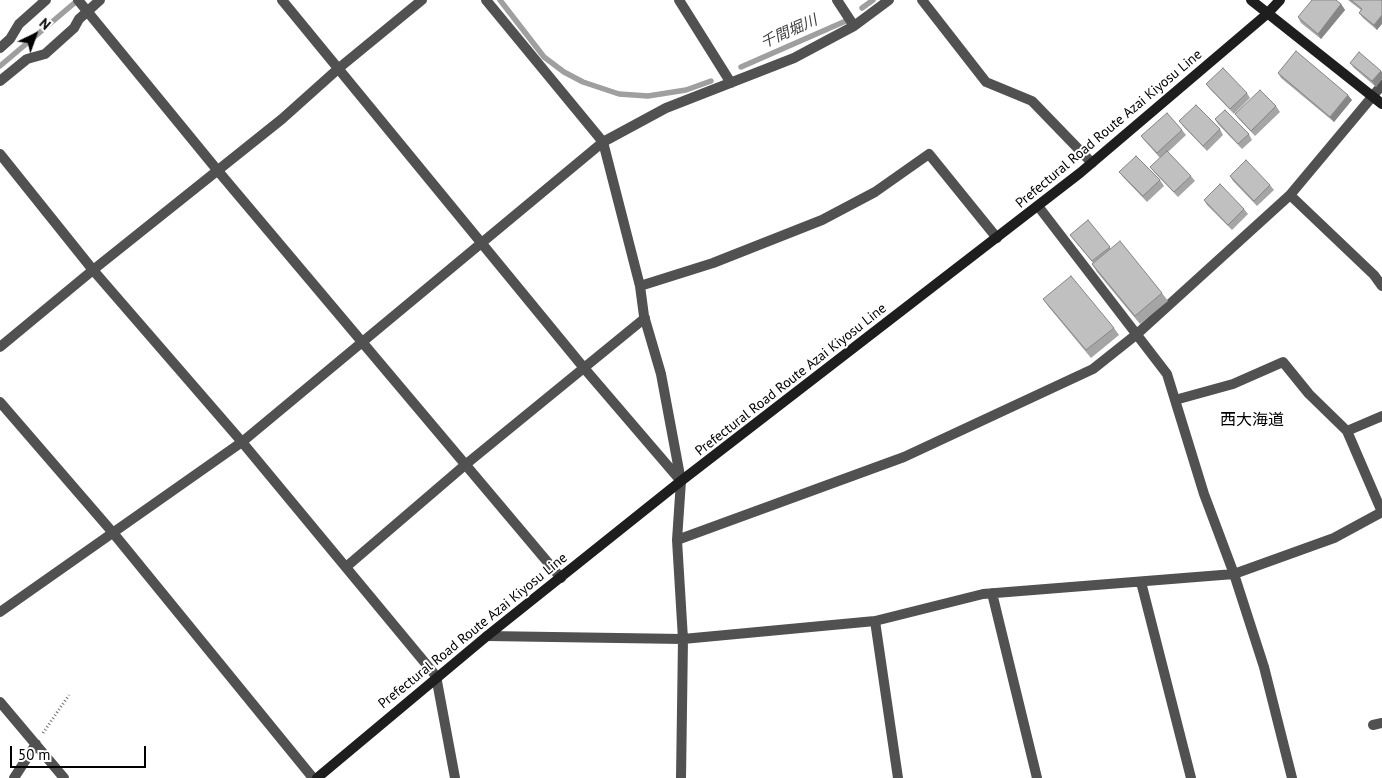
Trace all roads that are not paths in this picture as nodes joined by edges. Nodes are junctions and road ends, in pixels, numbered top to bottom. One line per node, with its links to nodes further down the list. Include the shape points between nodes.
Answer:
1 (46, 0): 15 (street, via 18,24 10,39)
2 (100, 0): 12 (street)
3 (282, 0): 16 (street)
4 (422, 0): 16 (street)
5 (486, 0): 22 (street)
6 (679, 0): 18 (street)
7 (837, 0): 14 (street)
8 (889, 0): 14 (street)
9 (922, 0): 24 (street, via 986,82 1032,101)
10 (1251, 0): 13 (main road)
11 (1280, 0): 13 (main road, Prefectural Road Route Azai Kiyosu Line)
12 (83, 6): 17 (street, via 74,28 45,54 27,59); 25 (street)
13 (1267, 14): 20 (main road); 24 (main road, Prefectural Road Route Azai Kiyosu Line)
14 (854, 26): 18 (street, via 794,58)
15 (0, 48)
16 (339, 68): 25 (street); 29 (street)
17 (0, 81)
18 (731, 83): 22 (street, via 666,108)
19 (1382, 85): 20 (street)
20 (1372, 96): 21 (main road); 26 (street)
21 (1382, 104)
22 (603, 142): 29 (street); 31 (street)
23 (0, 154): 30 (street)
24 (1092, 163): 27 (main road, Prefectural Road Route Azai Kiyosu Line)
25 (218, 171): 30 (street); 35 (street)
26 (1290, 195): 32 (street); 34 (street)
27 (1038, 206): 28 (main road, Prefectural Road Route Azai Kiyosu Line); 34 (street)
28 (997, 238): 31 (street, via 929,154 874,192 822,220 713,263); 44 (main road, Prefectural Road Route Azai Kiyosu Line)
29 (482, 242): 35 (street); 37 (street)
30 (93, 270): 36 (street); 42 (street)
31 (640, 286): 33 (street)
32 (1382, 286)
33 (645, 318): 37 (street); 44 (street, via 661,374)
34 (1137, 334): 38 (street, via 1167,374); 47 (street, via 1093,369 904,457)
35 (362, 342): 42 (street); 43 (street)
36 (0, 347)
37 (584, 368): 43 (street); 44 (street)
38 (1175, 400): 41 (street, via 1233,384 1283,362); 49 (street, via 1204,494)
39 (0, 402): 46 (street)
40 (1382, 416): 41 (street)
41 (1347, 432): 45 (street)
42 (242, 442): 46 (street); 48 (street)
43 (465, 464): 48 (street); 50 (street)
44 (682, 481): 47 (street); 50 (main road, Prefectural Road Route Azai Kiyosu Line)
45 (1382, 512): 49 (street, via 1334,538)
46 (114, 534): 53 (street); 62 (street)
47 (677, 540): 56 (street)
48 (346, 567): 57 (street)
49 (1234, 574): 51 (street); 68 (street, via 1264,667)
50 (561, 578): 55 (main road, Prefectural Road Route Azai Kiyosu Line)
51 (1141, 582): 52 (street); 67 (street)
52 (992, 593): 54 (street); 66 (street)
53 (0, 612)
54 (875, 621): 56 (street); 65 (street)
55 (487, 636): 56 (street); 57 (main road, Prefectural Road Route Azai Kiyosu Line)
56 (683, 639): 64 (street)
57 (436, 676): 62 (main road, Prefectural Road Route Azai Kiyosu Line); 63 (street)
58 (0, 702): 59 (street)
59 (36, 744): 60 (street); 61 (street)
60 (14, 778)
61 (64, 778)
62 (315, 778)
63 (455, 778)
64 (680, 778)
65 (898, 778)
66 (1037, 778)
67 (1191, 778)
68 (1292, 778)

